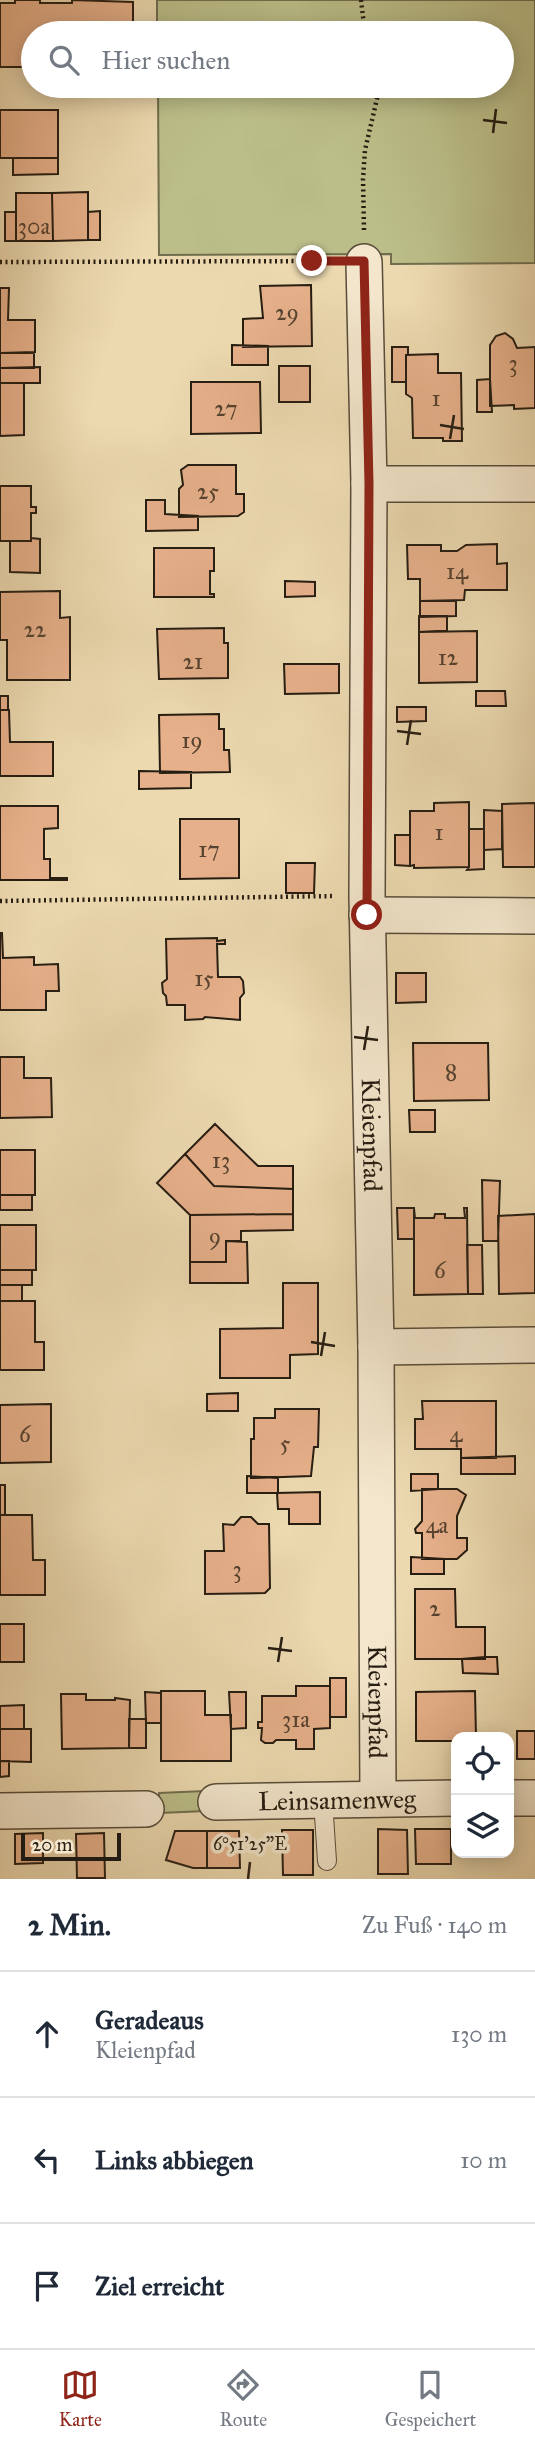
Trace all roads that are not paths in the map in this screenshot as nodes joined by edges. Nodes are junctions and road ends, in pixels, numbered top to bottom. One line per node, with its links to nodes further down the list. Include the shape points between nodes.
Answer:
1 (364, 261): 2 (street, Kleienpfad)
2 (369, 484): 3 (street); 4 (street, Kleienpfad)
3 (535, 484)
4 (367, 905): 5 (street); 7 (street, Kleienpfad)
5 (535, 916)
6 (535, 1345): 7 (street)
7 (376, 1347): 11 (street, Kleienpfad)
8 (451, 1798): 11 (street, Leinsamenweg)
9 (514, 1798): 10 (street)
10 (535, 1798)
11 (378, 1799): 12 (street, Leinsamenweg)
12 (323, 1800): 13 (street, Leinsamenweg); 16 (lane)
13 (216, 1802)
14 (146, 1809): 15 (street)
15 (0, 1811)
16 (327, 1861)

